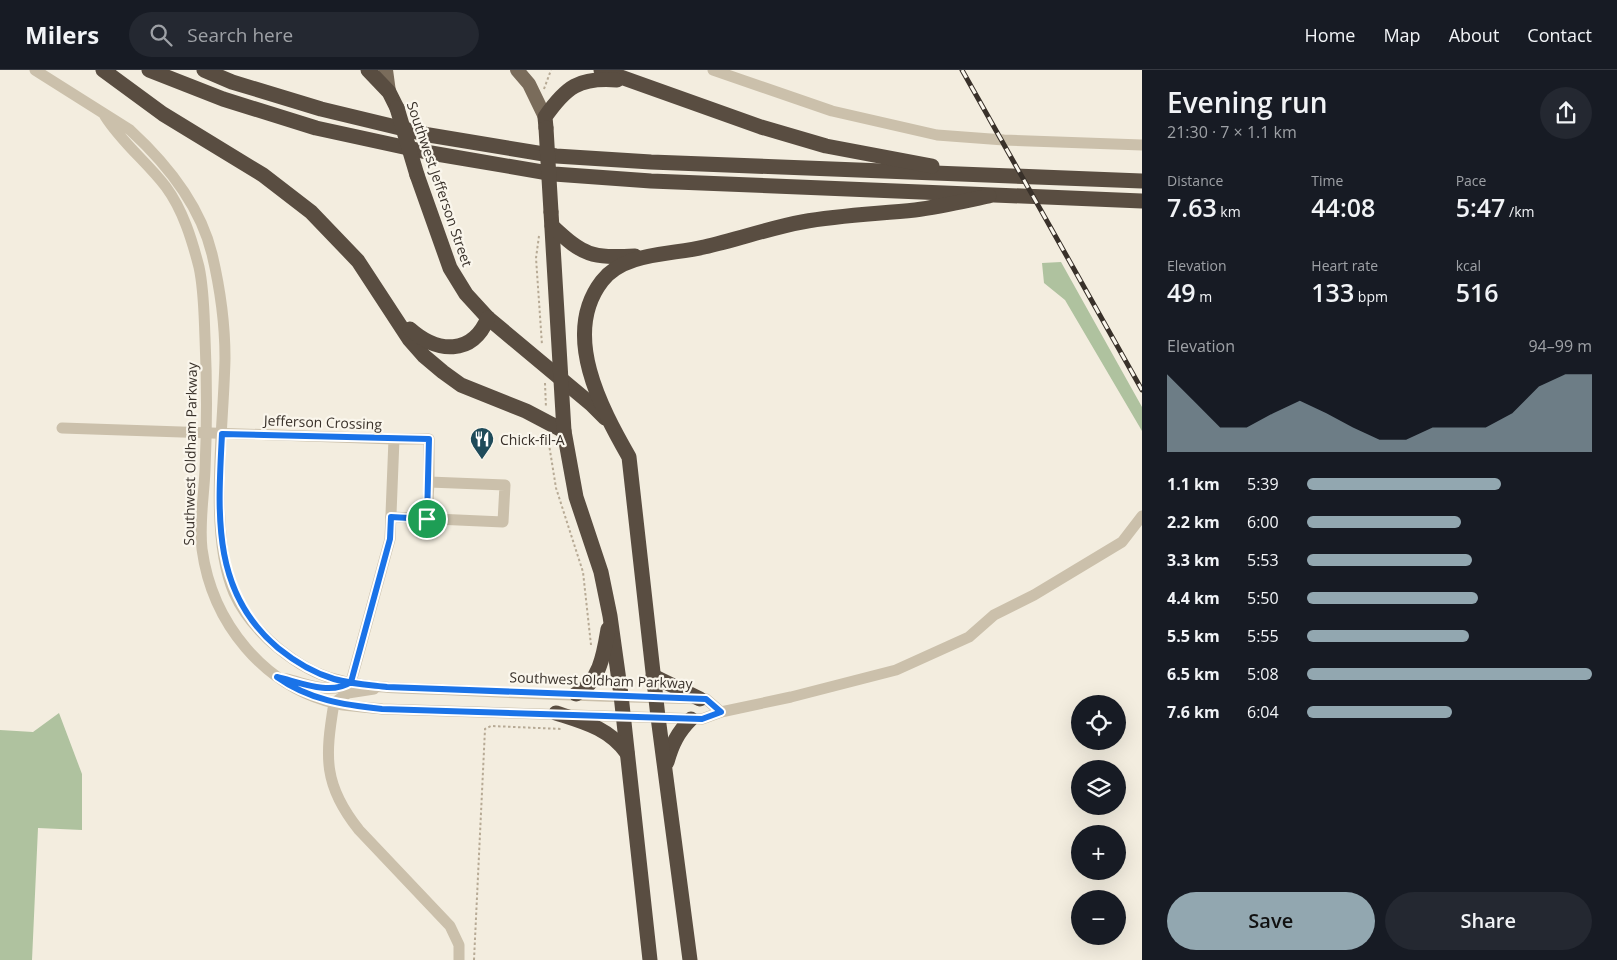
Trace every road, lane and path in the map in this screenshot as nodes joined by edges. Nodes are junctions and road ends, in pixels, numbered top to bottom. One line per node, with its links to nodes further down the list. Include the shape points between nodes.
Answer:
1 (35, 70): 14 (street, Southwest Oldham Parkway)
2 (103, 70): 25 (highway, via 163,114 262,175 311,212 358,261)
3 (149, 70): 19 (highway, via 223,99 316,128 431,153 554,174 661,182)
4 (204, 70): 17 (highway, via 232,82 321,109 429,134 556,156)
5 (368, 70): 12 (highway)
6 (386, 70): 12 (main road, Southwest Jefferson Street)
7 (518, 70): 15 (main road, via 532,89)
8 (550, 70): 13 (path)
9 (601, 70): 11 (highway)
10 (714, 70): 16 (street, via 832,111 937,135)
11 (632, 82): 15 (highway, via 587,80 563,93); 17 (highway, via 826,146)
12 (389, 92): 26 (highway, Southwest Jefferson Street, bridge, via 450,268 466,294)
13 (543, 94)
14 (105, 116): 23 (street, Southwest Oldham Parkway, via 142,141 178,183 194,208); 24 (street, Southwest Oldham Parkway, via 118,137 167,188 185,222)
15 (546, 123): 21 (highway, bridge)
16 (1142, 145)
17 (985, 176): 18 (highway)
18 (1142, 181)
19 (989, 196): 20 (highway); 22 (highway, via 917,210 804,222 701,248)
20 (1142, 201)
21 (547, 223): 22 (highway, via 588,254 604,258); 27 (path, via 536,258); 28 (highway)
22 (656, 255): 31 (highway, via 624,264 602,280 586,316 584,344)
23 (214, 264): 24 (street); 35 (street, Southwest Oldham Parkway, via 224,328)
24 (199, 268): 34 (street, Southwest Oldham Parkway, via 208,394)
25 (391, 314): 26 (highway, via 421,339 452,347 475,338 482,332); 33 (highway, via 424,356 461,385 526,411)
26 (488, 318): 28 (highway, Southwest Jefferson Street)
27 (542, 345)
28 (560, 380): 31 (highway, Southwest Jefferson Street); 33 (highway)
29 (545, 386): 30 (path)
30 (546, 411)
31 (609, 423): 44 (highway, via 629,457)
32 (62, 428): 34 (street, Jefferson Crossing)
33 (564, 431): 42 (highway, via 576,497 601,572)
34 (206, 433): 35 (street, Jefferson Crossing); 45 (street, Southwest Oldham Parkway, via 201,527 208,576 227,624 240,644)
35 (222, 434): 37 (street, Jefferson Crossing); 46 (street, Southwest Oldham Parkway, via 220,479 224,554 234,592 242,608 263,635 289,656 335,680)
36 (548, 434): 43 (path, via 556,488 583,572)
37 (394, 439): 38 (street, via 429,439); 40 (street, Jefferson Crossing)
38 (429, 482): 41 (street); 41 (street, via 505,485 503,522)
39 (1142, 516): 53 (street, via 1122,542 994,615 969,637 896,670)
40 (391, 517): 41 (street); 46 (street, Jefferson Crossing, via 390,539)
41 (427, 519)
42 (610, 616): 48 (highway, via 597,672 588,687); 49 (highway)
43 (592, 648)
44 (653, 676): 50 (highway); 51 (highway)
45 (277, 677): 46 (street, via 328,688 344,687); 52 (street, Southwest Oldham Parkway, via 308,695)
46 (351, 682): 47 (street, Southwest Oldham Parkway)
47 (387, 687): 48 (street, Southwest Oldham Parkway); 52 (street, via 348,693)
48 (576, 694): 49 (street, Southwest Oldham Parkway)
49 (621, 696): 50 (street, Southwest Oldham Parkway); 55 (highway)
50 (656, 696): 51 (street, Southwest Oldham Parkway); 56 (highway)
51 (700, 699): 53 (street, Southwest Oldham Parkway, via 706,699)
52 (334, 703): 54 (street, Southwest Oldham Parkway, via 382,709); 61 (street, via 327,760 336,796 359,830 450,926 459,945)
53 (721, 712): 57 (street, Southwest Oldham Parkway, via 702,719)
54 (556, 713): 55 (street, Southwest Oldham Parkway); 59 (highway, via 602,729 614,736)
55 (624, 716): 56 (street, Southwest Oldham Parkway); 59 (highway)
56 (658, 717): 57 (street, Southwest Oldham Parkway); 60 (highway)
57 (690, 719): 60 (highway, via 672,744)
58 (567, 729): 62 (path, via 491,726 485,729)
59 (628, 753): 63 (highway)
60 (665, 768): 64 (highway)
61 (459, 960)
62 (474, 960)
63 (650, 960)
64 (690, 960)

